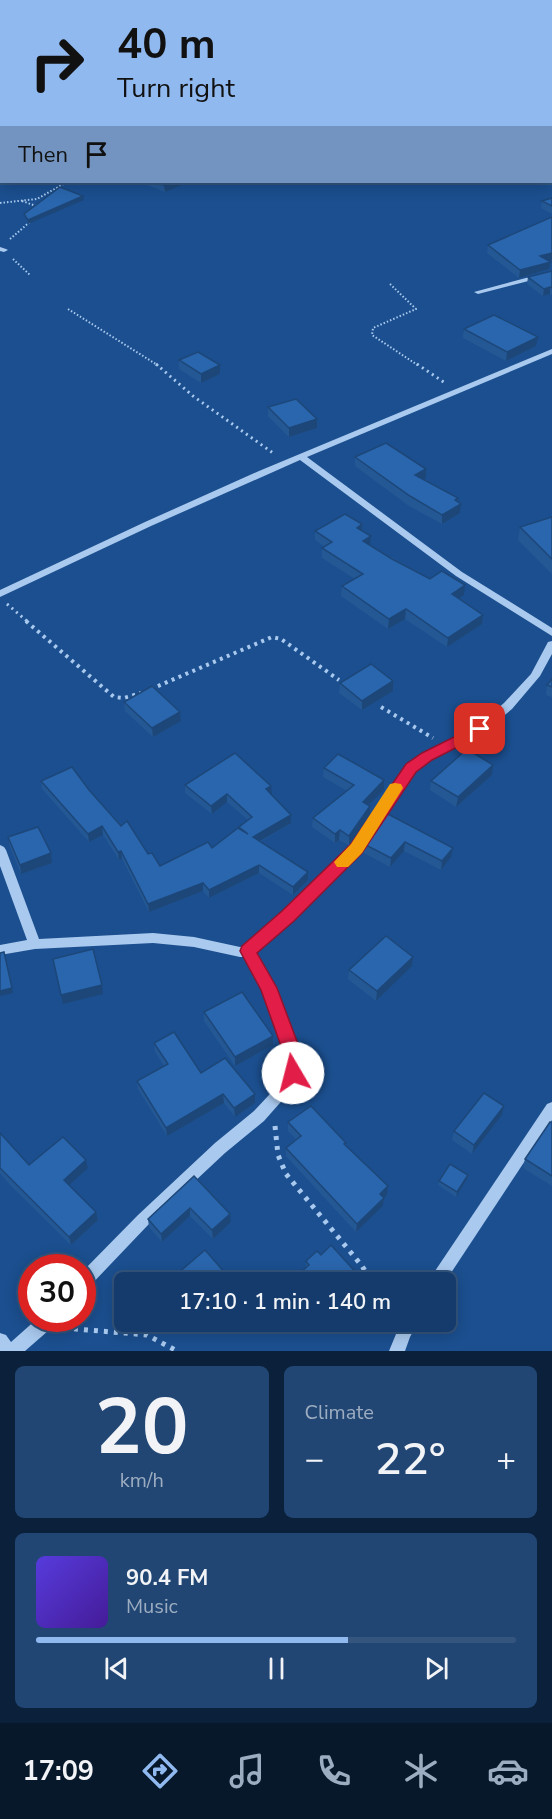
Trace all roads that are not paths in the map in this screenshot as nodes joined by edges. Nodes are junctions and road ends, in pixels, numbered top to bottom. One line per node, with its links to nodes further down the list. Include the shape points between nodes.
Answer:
1 (552, 273): 2 (street)
2 (478, 292)
3 (552, 351): 4 (street)
4 (301, 457): 5 (street, via 148,524); 6 (street, via 459,574)
5 (0, 596)
6 (552, 633)
7 (552, 644): 11 (street, via 535,676 508,706 480,729 411,768 356,848)
8 (0, 850): 9 (street)
9 (35, 944): 10 (street); 11 (street, via 153,938)
10 (0, 950)
11 (248, 951): 13 (street, via 269,988 295,1060 289,1083)
12 (552, 1108): 14 (street)
13 (96, 1269)
14 (443, 1272)
15 (35, 1332): 19 (street)
16 (404, 1332): 20 (street)
17 (0, 1341): 18 (street)
18 (8, 1351)
19 (13, 1351)
20 (397, 1351)

